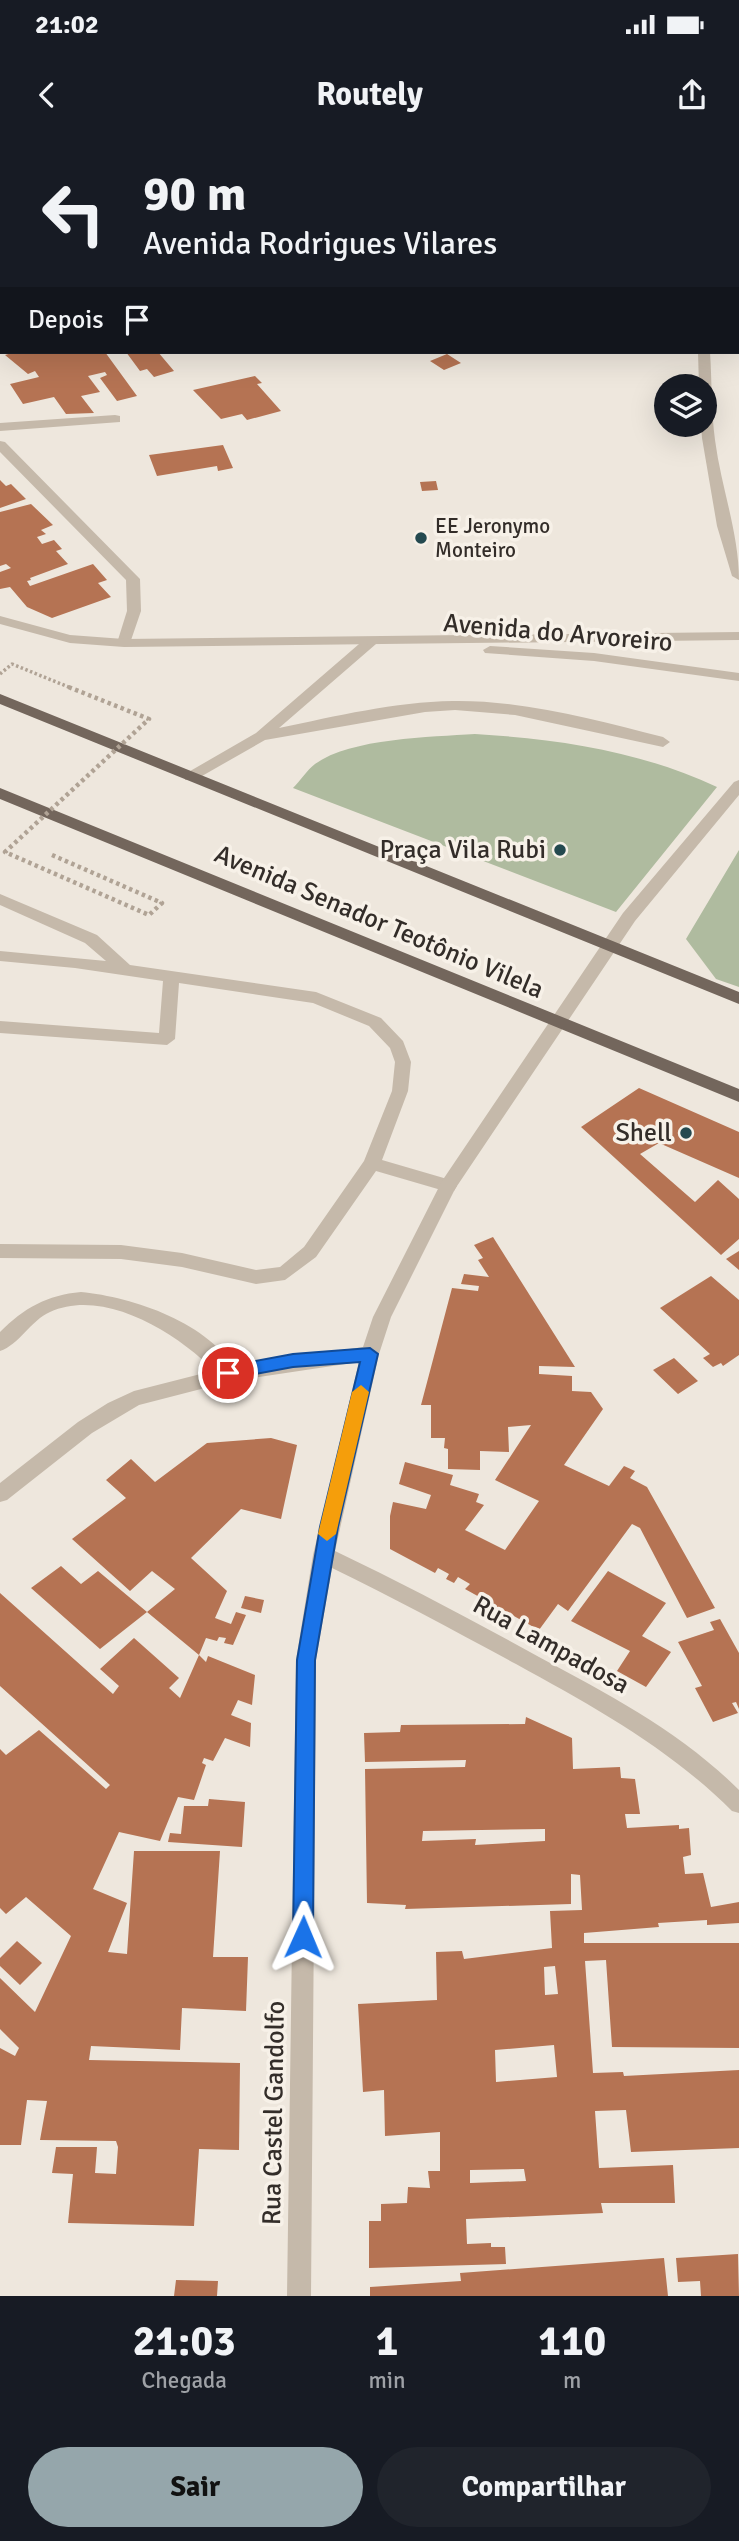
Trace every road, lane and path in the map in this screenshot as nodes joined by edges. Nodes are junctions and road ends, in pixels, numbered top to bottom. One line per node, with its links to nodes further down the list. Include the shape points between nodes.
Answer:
1 (704, 354): 5 (street, via 708,438 724,526)
2 (115, 419): 3 (street)
3 (0, 427)
4 (0, 445): 9 (street, via 133,579 138,597)
5 (739, 576)
6 (0, 620): 9 (street, Avenida do Arvoreiro, via 70,639)
7 (739, 636): 8 (street, Avenida do Arvoreiro)
8 (371, 641): 9 (street, Avenida do Arvoreiro); 11 (street, Avenida do Arvoreiro, via 594,657); 13 (street)
9 (124, 643)
10 (0, 674): 18 (path, bridge, via 12,664 149,719 5,852 149,915 162,903)
11 (739, 677)
12 (0, 699): 15 (main road)
13 (261, 736): 14 (street, via 426,707 495,707 531,710); 15 (street)
14 (663, 742)
15 (190, 777): 20 (main road)
16 (739, 785): 20 (street, Rua Castel Gandolfo)
17 (0, 793): 25 (main road, Avenida Senador Teotônio Vilela)
18 (52, 855)
19 (0, 899): 22 (street, via 91,939)
20 (609, 947): 24 (main road); 25 (street, Rua Castel Gandolfo)
21 (0, 956): 22 (street)
22 (124, 968): 23 (street)
23 (171, 975): 26 (street, via 167,1039); 28 (street, via 316,998 375,1022 397,1045 403,1062 400,1091)
24 (739, 998)
25 (558, 1023): 27 (main road, Avenida Senador Teotônio Vilela); 29 (street, Rua Castel Gandolfo)
26 (0, 1027)
27 (739, 1096)
28 (372, 1163): 29 (street); 30 (street, via 310,1252 285,1273 272,1277 121,1252)
29 (448, 1186): 32 (street, Rua Castel Gandolfo, via 382,1317)
30 (0, 1251)
31 (0, 1344): 33 (street, via 21,1322 47,1305 68,1299 99,1300 128,1307 180,1330)
32 (370, 1354): 33 (street); 35 (street, Rua Castel Gandolfo)
33 (228, 1373): 34 (street, via 116,1407)
34 (0, 1494)
35 (323, 1555): 36 (street, Rua Lampadosa, via 386,1584 596,1698 686,1756); 37 (street, Rua Castel Gandolfo, via 306,1660)
36 (739, 1804)
37 (299, 2296)

